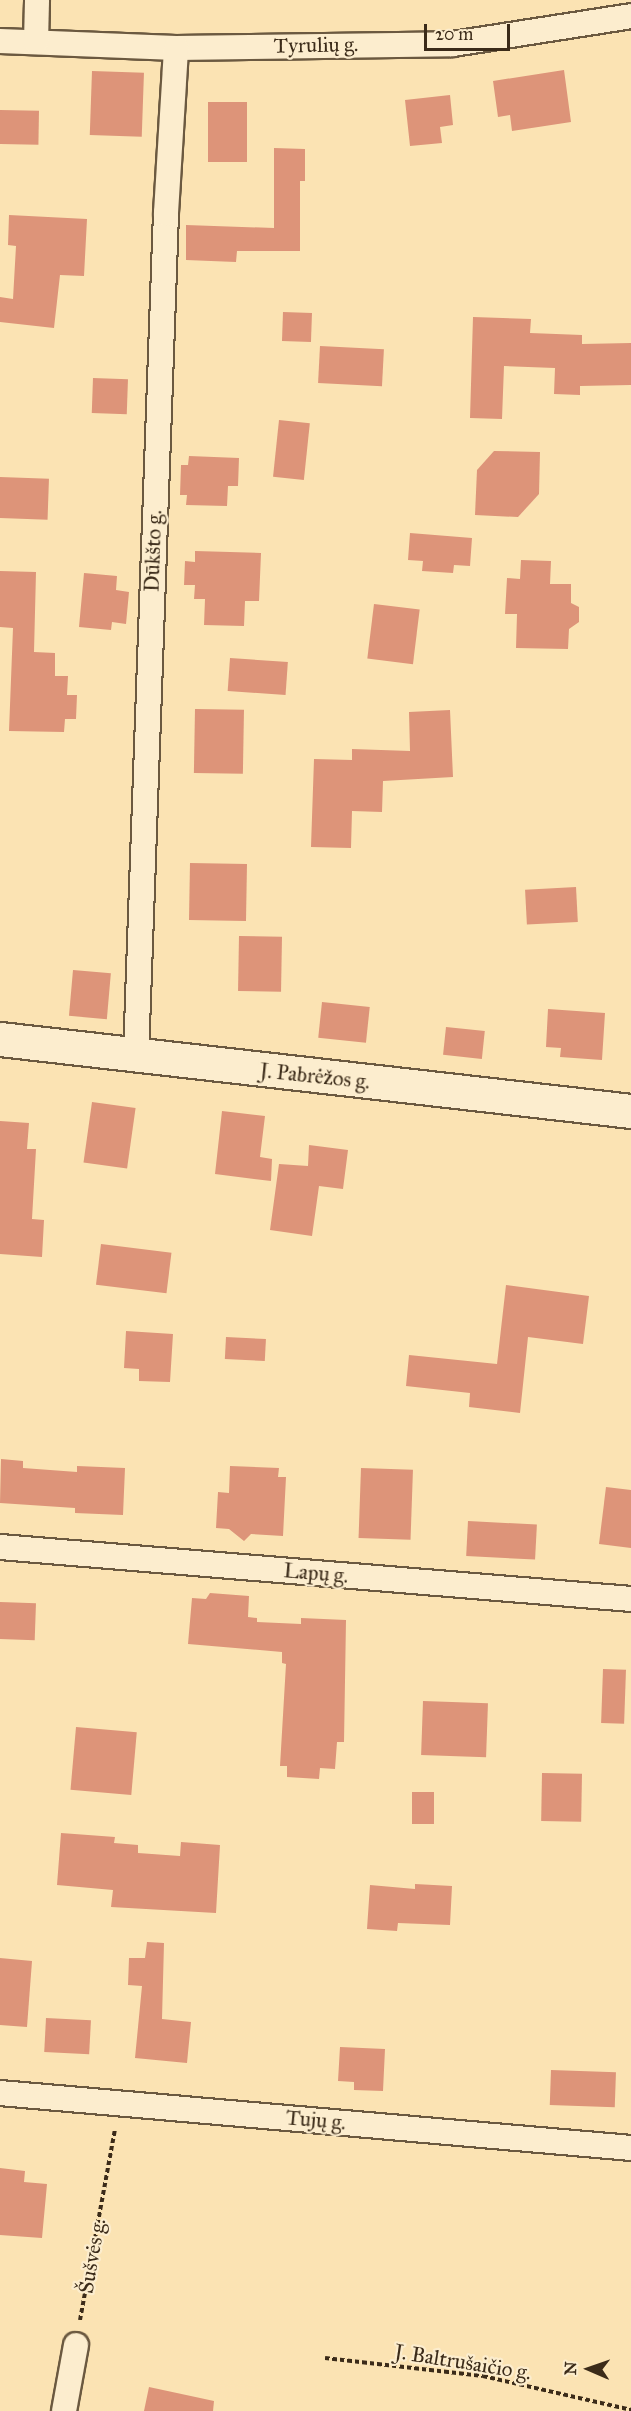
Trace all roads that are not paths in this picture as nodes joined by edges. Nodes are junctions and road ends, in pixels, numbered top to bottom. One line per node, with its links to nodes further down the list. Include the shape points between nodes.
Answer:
1 (37, 0): 4 (street)
2 (631, 16): 5 (street, Tyrulių g., via 453,44)
3 (0, 40): 4 (street, Tyrulių g.)
4 (36, 42): 5 (street, Tyrulių g.)
5 (176, 48): 7 (street, Dūkšto g., via 166,213)
6 (0, 1039): 7 (street, J. Pabrėžos g.)
7 (136, 1055): 8 (street, J. Pabrėžos g.)
8 (631, 1112)
9 (0, 1547): 10 (street, Lapų g.)
10 (631, 1599)
11 (0, 2092): 12 (street, Tujų g.)
12 (631, 2148)
13 (75, 2345): 14 (street)
14 (64, 2411)

